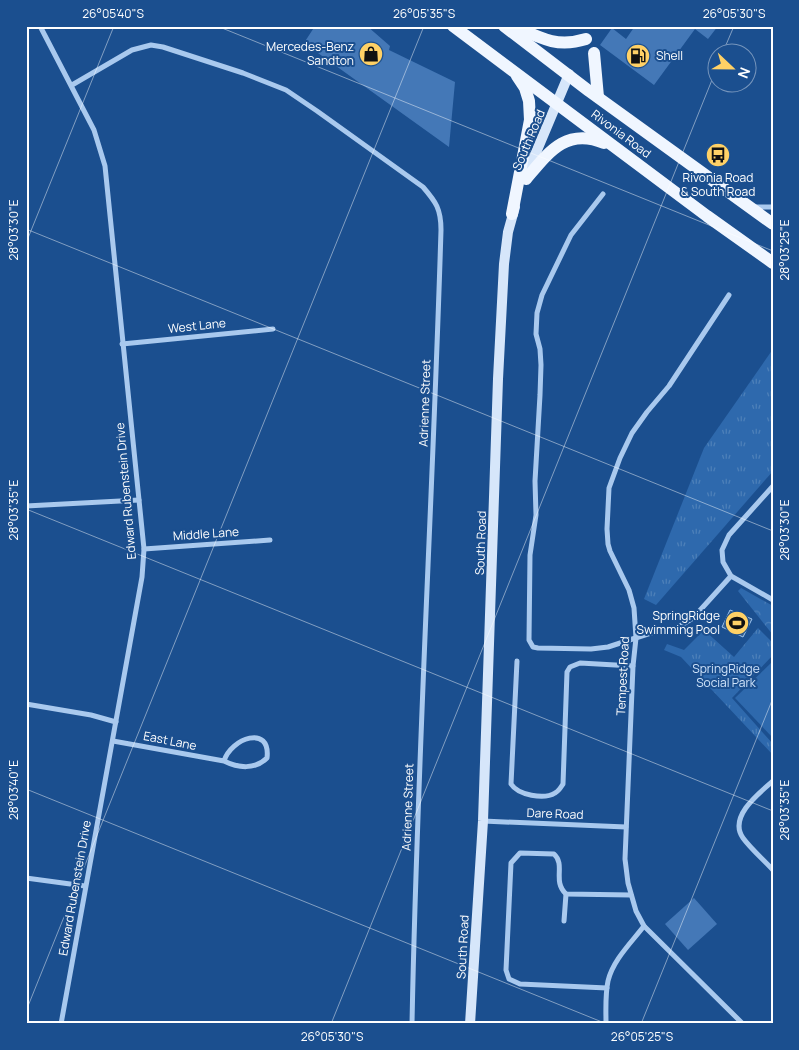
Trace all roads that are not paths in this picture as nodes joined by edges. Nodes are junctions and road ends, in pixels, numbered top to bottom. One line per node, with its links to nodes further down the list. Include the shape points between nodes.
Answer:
1 (40, 26): 9 (street, Edward Rubenstein Drive)
2 (453, 26): 7 (main road, Rivonia Road)
3 (504, 26): 8 (main road, Rivonia Road)
4 (514, 26): 5 (main road, via 548,41)
5 (586, 39)
6 (594, 53): 10 (main road)
7 (513, 70): 11 (main road, Rivonia Road); 17 (main road, via 525,88 530,120)
8 (569, 74): 10 (main road, Rivonia Road); 11 (street, South Road)
9 (72, 85): 22 (street, Edward Rubenstein Drive, via 94,130 105,166); 49 (street, Adrienne Street, via 132,50 151,46 164,47 243,73 286,90 317,111 423,187 439,209)
10 (598, 97): 15 (main road, Rivonia Road)
11 (558, 103): 12 (main road, Rivonia Road); 13 (street, South Road)
12 (618, 149): 13 (main road, via 588,137 572,139 552,150); 19 (main road, Rivonia Road)
13 (526, 178): 17 (street, South Road)
14 (603, 194): 30 (street, via 571,235 542,295 537,313 536,334 541,365 536,514 530,555 529,640 538,648 591,650)
15 (750, 207): 16 (street); 18 (main road, Rivonia Road)
16 (773, 207)
17 (512, 214): 38 (street, South Road, via 504,264 498,379)
18 (773, 224)
19 (773, 263)
20 (729, 295): 30 (street, Tempest Road, via 669,386 632,433 611,480 608,544 629,590)
21 (273, 329): 22 (street, West Lane)
22 (122, 344): 24 (street, Edward Rubenstein Drive)
23 (773, 486): 28 (street, via 724,542 723,562)
24 (139, 500): 25 (street); 27 (street, Edward Rubenstein Drive)
25 (26, 506)
26 (270, 540): 27 (street, Middle Lane)
27 (144, 549): 34 (street, Edward Rubenstein Drive)
28 (731, 576): 29 (street); 30 (street, via 685,624)
29 (773, 600)
30 (636, 638): 32 (street, Tempest Road)
31 (517, 661): 32 (street, via 511,784 520,793 546,796 554,794 563,784 567,672 570,666 580,663)
32 (633, 666): 39 (street, Tempest Road)
33 (26, 704): 34 (street)
34 (116, 722): 35 (street, Edward Rubenstein Drive)
35 (113, 740): 36 (street, East Lane); 42 (street, Edward Rubenstein Drive)
36 (224, 761): 36 (street, East Lane, via 241,740 254,738 266,746 266,758 259,766 244,767)
37 (773, 781): 40 (street, via 746,806 739,828 742,837)
38 (483, 822): 39 (street, Dare Road); 50 (street, South Road)
39 (626, 827): 44 (street, Tempest Road, via 625,859)
40 (773, 870)
41 (26, 878): 42 (street)
42 (85, 886): 48 (street, Edward Rubenstein Drive)
43 (566, 894): 44 (street); 45 (street); 47 (street, via 559,884 559,861 554,854 520,853 514,857 509,873 507,975 520,984)
44 (631, 895): 46 (street, Tempest Road)
45 (564, 921)
46 (644, 926): 47 (street, via 617,960); 52 (street, Tempest Road)
47 (607, 988): 51 (street)
48 (61, 1024)
49 (412, 1024)
50 (470, 1024)
51 (606, 1024)
52 (743, 1024)

